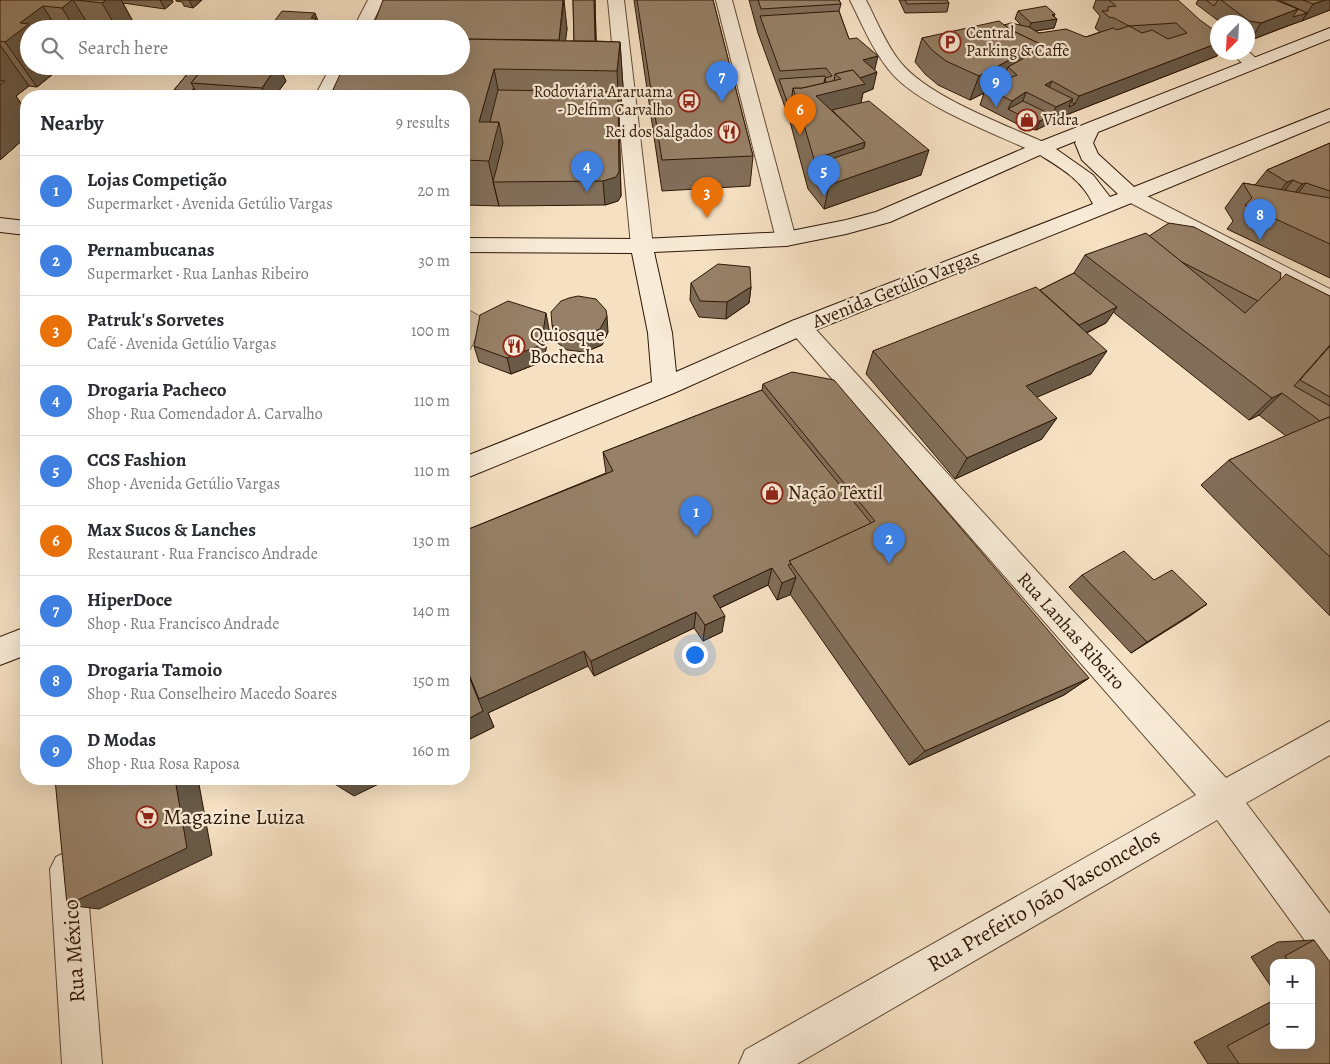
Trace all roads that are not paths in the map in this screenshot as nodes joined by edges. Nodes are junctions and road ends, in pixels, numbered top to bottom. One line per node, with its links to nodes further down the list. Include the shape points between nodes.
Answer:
1 (376, 0): 5 (street)
2 (616, 0): 20 (street)
3 (724, 0): 18 (street)
4 (858, 0): 13 (street, via 883,50 908,80 934,98)
5 (366, 20)
6 (1330, 32): 7 (street)
7 (1255, 55)
8 (1242, 60): 12 (street)
9 (335, 75): 10 (street)
10 (327, 90)
11 (1330, 114): 14 (street, Avenida Getúlio Vargas)
12 (1090, 129): 13 (street); 14 (street, via 1084,143 1089,156)
13 (1041, 148): 15 (street, via 1081,173 1098,191); 18 (street, via 883,217)
14 (1132, 196): 15 (street, Avenida Getúlio Vargas); 21 (street)
15 (1104, 207): 22 (street, Avenida Getúlio Vargas)
16 (0, 225): 17 (street)
17 (20, 227)
18 (786, 239): 20 (street)
19 (470, 245): 20 (street)
20 (642, 246): 23 (street, via 660,333)
21 (1330, 298)
22 (800, 327): 23 (street, Avenida Getúlio Vargas); 28 (street, Rua Lanhas Ribeiro)
23 (665, 386): 24 (street, Avenida Getúlio Vargas)
24 (470, 466)
25 (20, 643): 26 (street)
26 (0, 651)
27 (1330, 737): 28 (street, Rua Prefeito João Vasconcelos)
28 (1222, 799): 30 (street, Rua Lanhas Ribeiro); 32 (street, Rua Prefeito João Vasconcelos)
29 (65, 838): 31 (street, Rua México)
30 (1330, 944)
31 (82, 1064)
32 (759, 1064)

